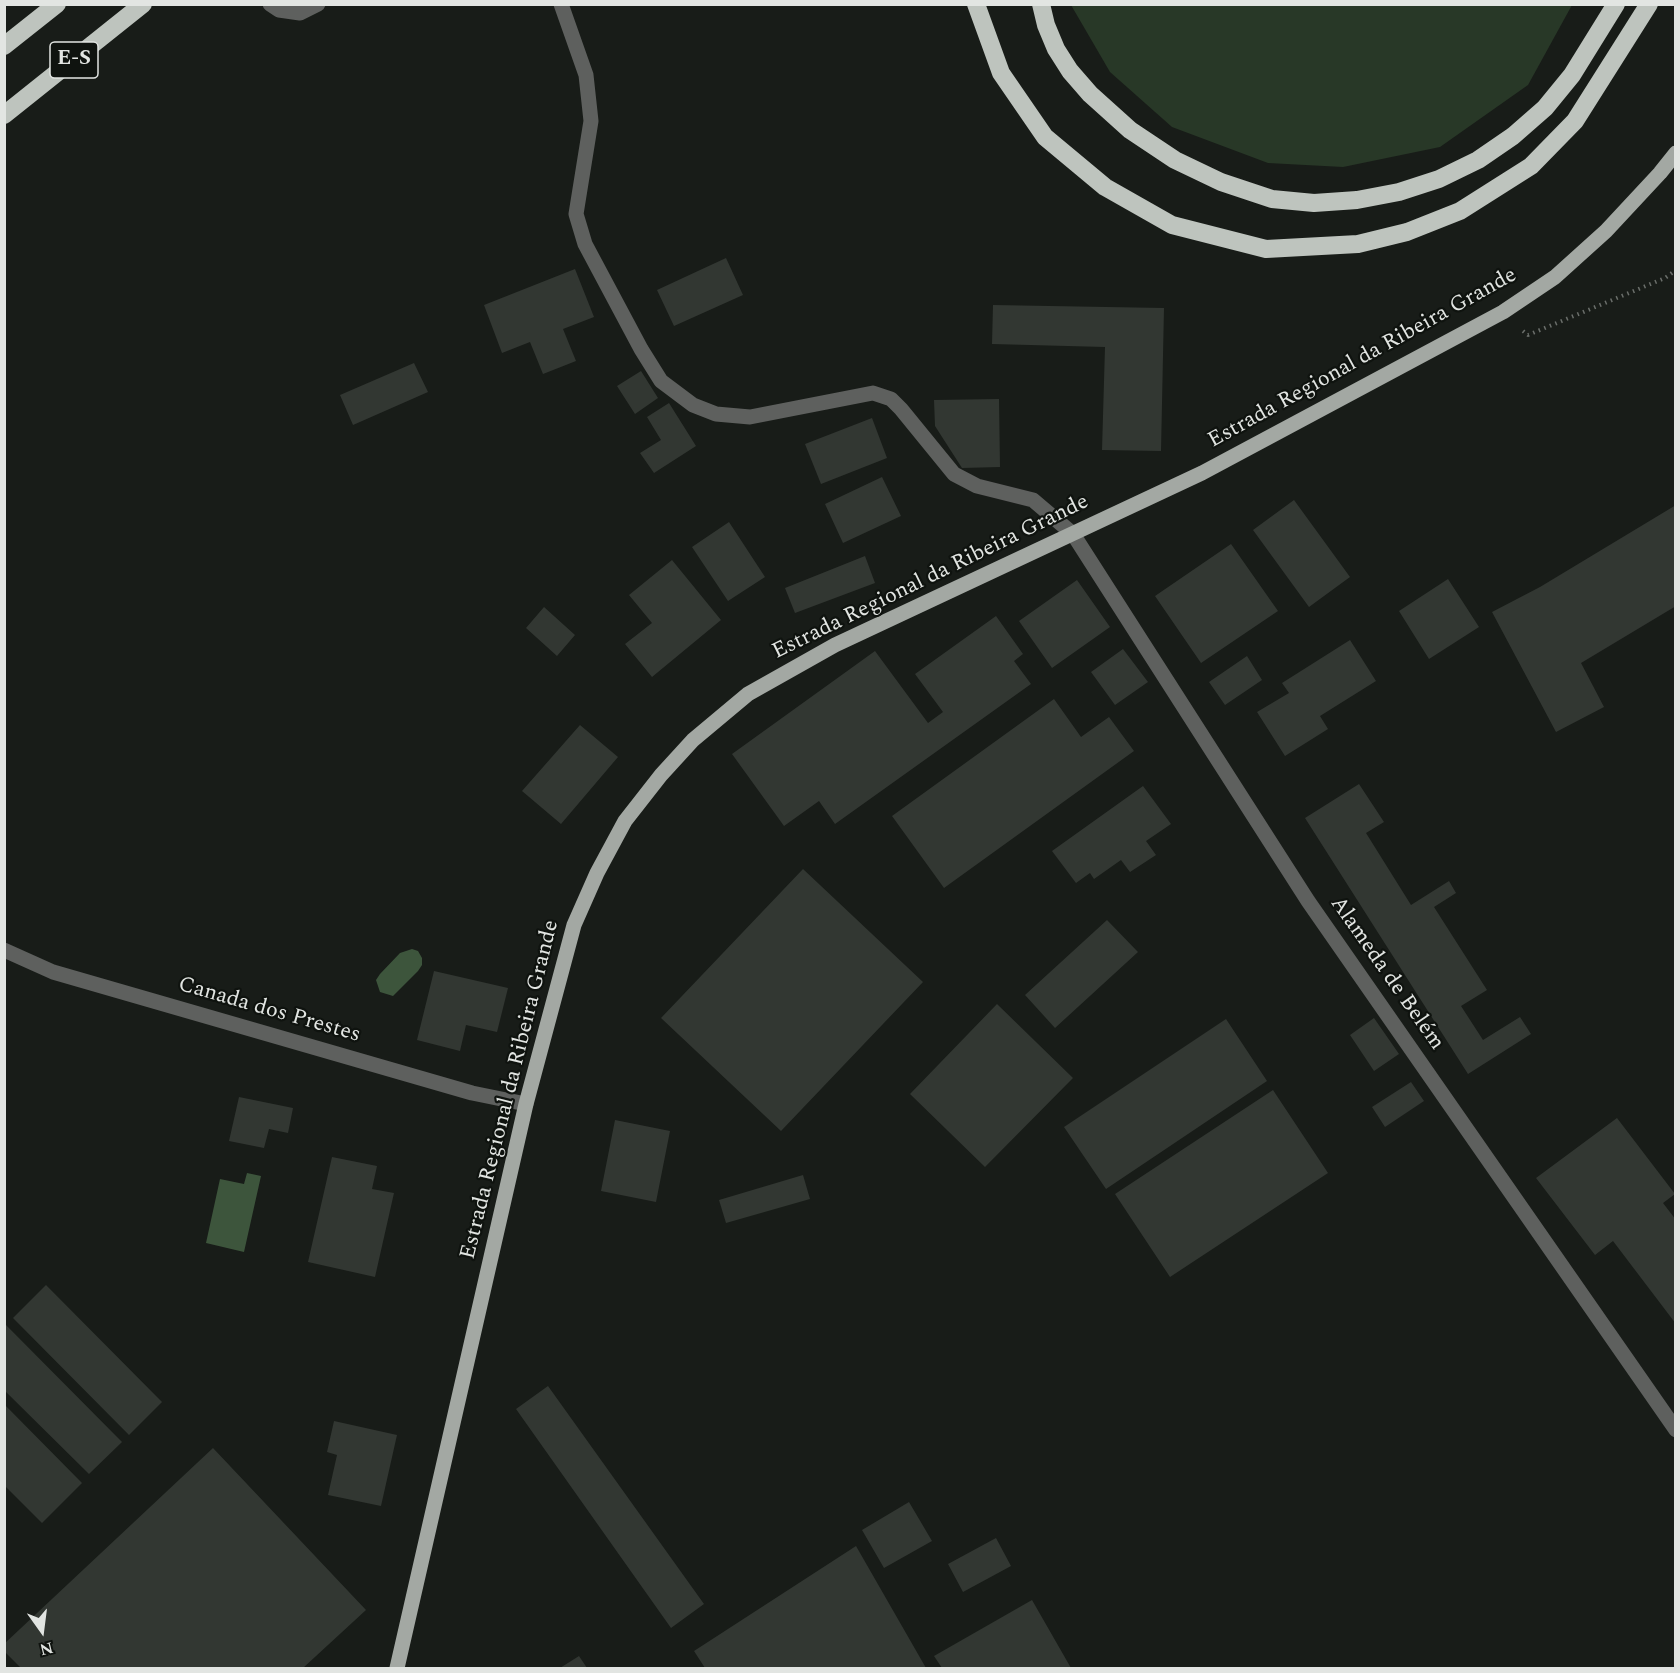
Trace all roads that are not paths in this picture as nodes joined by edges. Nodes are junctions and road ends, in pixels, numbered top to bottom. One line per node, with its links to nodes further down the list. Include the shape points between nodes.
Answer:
1 (57, 4): 10 (highway, E-S)
2 (143, 4): 11 (highway, E-S)
3 (270, 4): 4 (street, via 279,10 300,13)
4 (318, 4)
5 (561, 4): 13 (street, Alameda de Belém, via 586,75 591,121 576,214 585,244 661,381 693,405 717,414 750,417 851,396 882,396 901,409 954,474 977,486 1033,500)
6 (976, 4): 9 (highway, via 1001,73 1046,137 1105,187 1172,225 1266,249 1358,244 1407,232 1460,211 1531,166 1575,121)
7 (1041, 4): 8 (highway, via 1056,49 1070,71 1130,130 1175,160 1212,178 1272,199 1314,203 1399,192 1478,160 1545,108 1572,75)
8 (1616, 4)
9 (1649, 4)
10 (4, 46)
11 (4, 116)
12 (1676, 153): 13 (main road, Estrada Regional da Ribeira Grande, via 1606,231 1556,277 1503,312 1202,473)
13 (1073, 534): 15 (main road, Estrada Regional da Ribeira Grande, via 835,645 748,694 693,740 625,821 597,873 574,925); 16 (street, Alameda de Belém, via 1308,901)
14 (4, 950): 15 (street, Canada dos Prestes, via 53,972 472,1093)
15 (526, 1104): 17 (main road, Estrada Regional da Ribeira Grande)
16 (1676, 1430)
17 (397, 1668)

